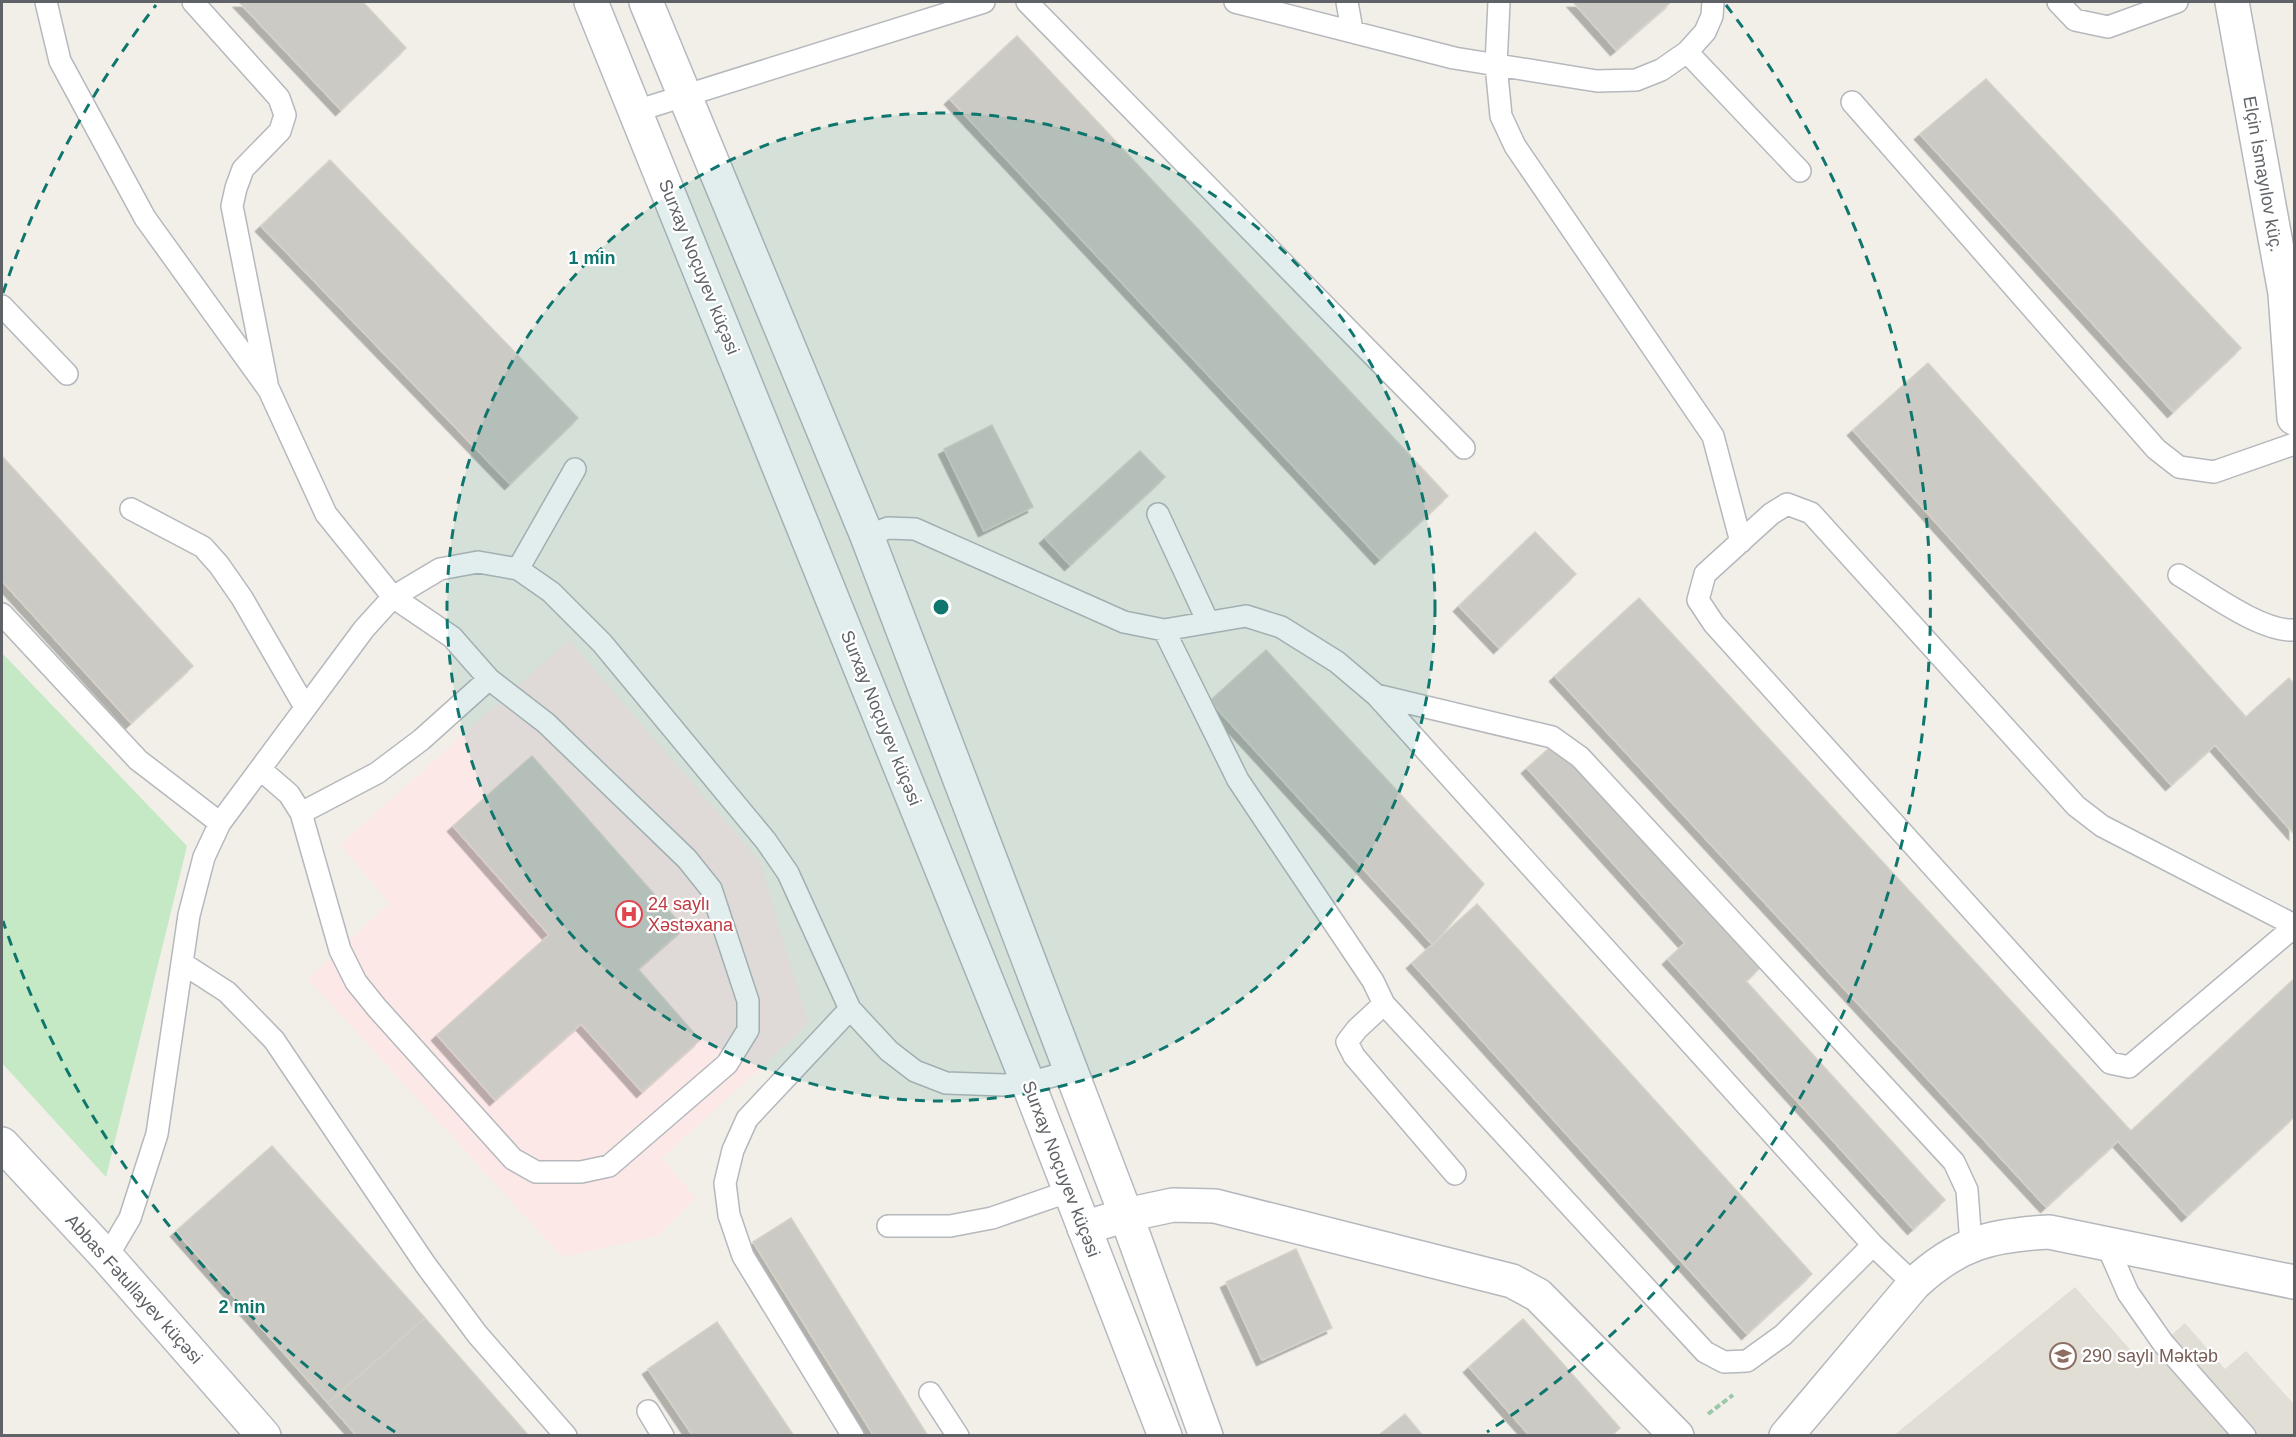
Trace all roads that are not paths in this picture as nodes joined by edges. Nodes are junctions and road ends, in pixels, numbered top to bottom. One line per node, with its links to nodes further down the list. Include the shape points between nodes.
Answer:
1 (46, 2): 23 (lane, via 60,61 145,218)
2 (193, 2): 23 (lane, via 279,98 285,115 280,131 243,169 232,206)
3 (591, 2): 19 (street, Surxay Noçuyev küçəsi)
4 (646, 2): 17 (street)
5 (984, 2): 17 (lane)
6 (1027, 2): 26 (lane)
7 (1235, 2): 14 (lane)
8 (1347, 2): 14 (lane)
9 (1499, 2): 16 (lane)
10 (1713, 2): 15 (lane, via 1705,32)
11 (2058, 2): 12 (lane, via 2075,20 2108,27)
12 (2177, 2)
13 (2232, 2): 24 (street, Elçin İsmayılov küç., via 2285,294)
14 (1352, 30): 16 (lane, via 1454,58)
15 (1687, 52): 16 (lane, via 1661,70 1636,80 1597,81); 20 (lane)
16 (1496, 65): 31 (lane, via 1501,116 1515,146 1713,436)
17 (683, 96): 19 (lane); 30 (street)
18 (1852, 102): 25 (lane, via 2156,449 2179,467 2214,472)
19 (636, 111): 50 (street, Surxay Noçuyev küçəsi)
20 (1800, 171)
21 (2, 306): 22 (lane)
22 (67, 374)
23 (269, 390): 34 (lane, via 326,514)
24 (2295, 418)
25 (2295, 444)
26 (1464, 448)
27 (575, 469): 32 (lane)
28 (131, 509): 41 (lane, via 203,547 219,565)
29 (1158, 514): 36 (lane)
30 (867, 536): 37 (lane, via 888,528 915,529 1124,622); 49 (street)
31 (1741, 542): 45 (lane, via 1787,504 1811,513 2076,806 2102,826); 45 (lane, via 1705,574 1698,600 1714,624 2110,1063 2130,1067)
32 (518, 569): 34 (lane, via 478,562 440,569); 48 (lane, via 551,592 602,643 766,841 788,873)
33 (2179, 575): 38 (lane, via 2251,619 2286,631)
34 (393, 597): 39 (lane, via 452,636); 41 (lane)
35 (2, 614): 44 (lane, via 138,760)
36 (1209, 622): 37 (lane); 40 (lane, via 1246,616 1281,627 1337,662)
37 (1164, 630): 47 (lane, via 1238,780 1373,981)
38 (2295, 630)
39 (489, 679): 43 (lane, via 421,740 377,773); 43 (lane, via 546,723 687,859 711,889 748,1001 748,1030 727,1064 609,1166 581,1172 536,1172 513,1159 377,1008 356,982 340,950)
40 (1376, 695): 57 (lane); 58 (lane, via 1552,737 1580,758 1953,1161 1967,1190)
41 (305, 707): 42 (lane)
42 (260, 770): 43 (lane, via 288,794); 44 (lane)
43 (301, 813)
44 (220, 823): 46 (lane, via 204,857)
45 (2295, 926)
46 (182, 963): 60 (lane, via 156,1134 130,1218); 66 (lane, via 227,992 274,1040 444,1290)
47 (1384, 1004): 52 (lane, via 1347,1042 1354,1056); 57 (lane, via 1705,1352 1724,1362 1747,1361 1783,1335)
48 (850, 1009): 50 (lane, via 889,1051 915,1071 946,1083); 68 (lane, via 747,1119 733,1150 725,1183 729,1215 743,1256)
49 (1071, 1071): 50 (lane); 54 (street)
50 (1028, 1083): 53 (street, Surxay Noçuyev küçəsi)
51 (2, 1144): 60 (street, Abbas Fətullayev küçəsi)
52 (1455, 1174)
53 (1070, 1191): 55 (lane, via 992,1218 951,1226); 56 (street, Surxay Noçuyev küçəsi)
54 (1126, 1215): 56 (street); 71 (street); 72 (street, via 1173,1205 1215,1206 1512,1281 1538,1295)
55 (888, 1226)
56 (1084, 1228): 70 (street, Surxay Noçuyev küçəsi)
57 (1873, 1245): 62 (lane)
58 (1971, 1245): 59 (street, via 2009,1234 2049,1232); 62 (street, via 1936,1264)
59 (2107, 1245): 61 (street); 74 (lane, via 2128,1293 2163,1344)
60 (107, 1257): 65 (street, Abbas Fətullayev küçəsi)
61 (2295, 1282)
62 (1914, 1284): 73 (street)
63 (930, 1393): 69 (lane)
64 (648, 1411): 67 (lane)
65 (264, 1436)
66 (566, 1436)
67 (663, 1436)
68 (853, 1436)
69 (958, 1436)
70 (1166, 1436)
71 (1206, 1436)
72 (1677, 1436)
73 (1786, 1436)
74 (2245, 1436)

